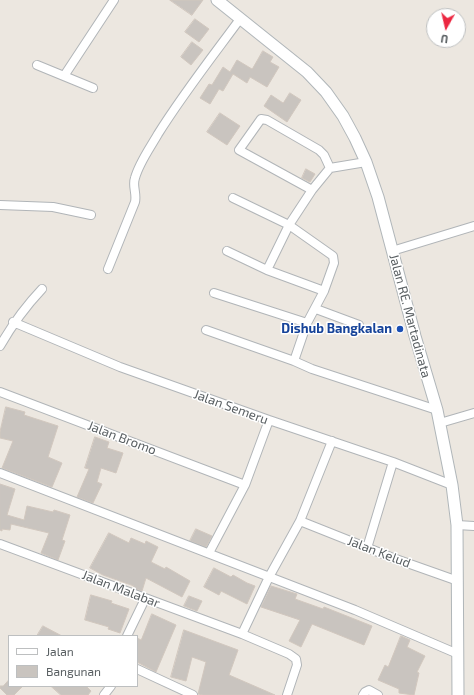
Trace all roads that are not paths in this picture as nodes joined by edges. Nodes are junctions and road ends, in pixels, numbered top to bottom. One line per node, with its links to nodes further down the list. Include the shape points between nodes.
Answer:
1 (114, 0): 5 (street)
2 (216, 0): 3 (main road, Jalan RE. Martadinata)
3 (240, 19): 7 (main road, Jalan RE. Martadinata, via 307,72 326,92 344,116); 17 (street, via 147,151 134,180 137,195 135,202)
4 (37, 65): 5 (street)
5 (64, 76): 6 (street)
6 (93, 88)
7 (366, 162): 8 (street); 16 (main road, Jalan RE. Martadinata)
8 (330, 168): 9 (street); 9 (street, via 319,150 261,119 239,150)
9 (312, 190): 13 (street)
10 (233, 198): 13 (street)
11 (0, 205): 12 (street, via 53,207)
12 (91, 215)
13 (289, 225): 18 (street); 20 (street, via 334,258)
14 (474, 226): 16 (street)
15 (226, 251): 18 (street)
16 (392, 251): 30 (main road, Jalan RE. Martadinata)
17 (108, 269)
18 (267, 270): 20 (street)
19 (42, 289): 23 (street)
20 (324, 291): 22 (street)
21 (214, 293): 24 (street)
22 (316, 309): 24 (street); 25 (street)
23 (14, 322): 27 (street); 32 (street, Jalan Semeru, via 120,367)
24 (307, 323): 28 (street)
25 (359, 325)
26 (206, 330): 28 (street)
27 (0, 346)
28 (294, 361): 30 (street)
29 (0, 392): 38 (street, Jalan Bromo)
30 (437, 410): 33 (main road, Jalan RE. Martadinata)
31 (474, 413): 33 (street)
32 (269, 420): 34 (street, Jalan Semeru); 38 (street)
33 (440, 423): 37 (main road, Jalan RE. Martadinata)
34 (332, 441): 35 (street, Jalan Semeru); 39 (street)
35 (393, 462): 37 (street, Jalan Semeru); 43 (street)
36 (0, 473): 44 (street)
37 (452, 484): 40 (main road, Jalan RE. Martadinata)
38 (245, 485): 44 (street)
39 (300, 521): 43 (street, Jalan Kelud); 45 (street)
40 (457, 525): 41 (street); 46 (main road, Jalan RE. Martadinata)
41 (474, 526)
42 (0, 544): 47 (street, Jalan Malabar)
43 (367, 548): 46 (street, Jalan Kelud)
44 (209, 553): 45 (street)
45 (269, 577): 48 (street); 50 (street)
46 (458, 581): 50 (main road, Jalan RE. Martadinata)
47 (145, 599): 48 (street, Jalan Malabar); 49 (street)
48 (242, 634): 55 (street, Jalan Malabar, via 296,659 297,665)
49 (127, 635)
50 (458, 654): 58 (main road, Jalan RE. Martadinata)
51 (138, 669): 54 (street)
52 (110, 687): 53 (street)
53 (104, 695)
54 (192, 695)
55 (287, 695)
56 (363, 695): 57 (street, via 369,690)
57 (378, 695)
58 (458, 695)

